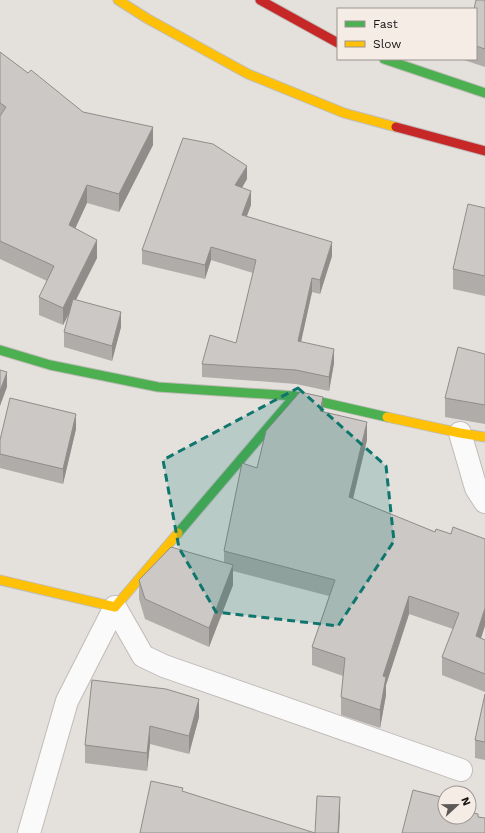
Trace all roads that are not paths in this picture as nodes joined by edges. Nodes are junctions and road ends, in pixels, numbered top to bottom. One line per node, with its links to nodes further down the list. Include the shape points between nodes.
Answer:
1 (118, 0): 6 (street, via 248,74 344,113)
2 (260, 0): 3 (street)
3 (337, 42)
4 (387, 60): 5 (street)
5 (485, 93)
6 (485, 151)
7 (0, 350): 8 (street, via 50,365 158,387)
8 (296, 396): 9 (street); 13 (street)
9 (460, 433): 10 (street); 11 (street, via 476,488)
10 (485, 437)
11 (485, 502)
12 (0, 580): 13 (street)
13 (115, 607): 14 (street, via 143,656 164,666); 15 (street, via 67,701)
14 (461, 770)
15 (29, 833)

